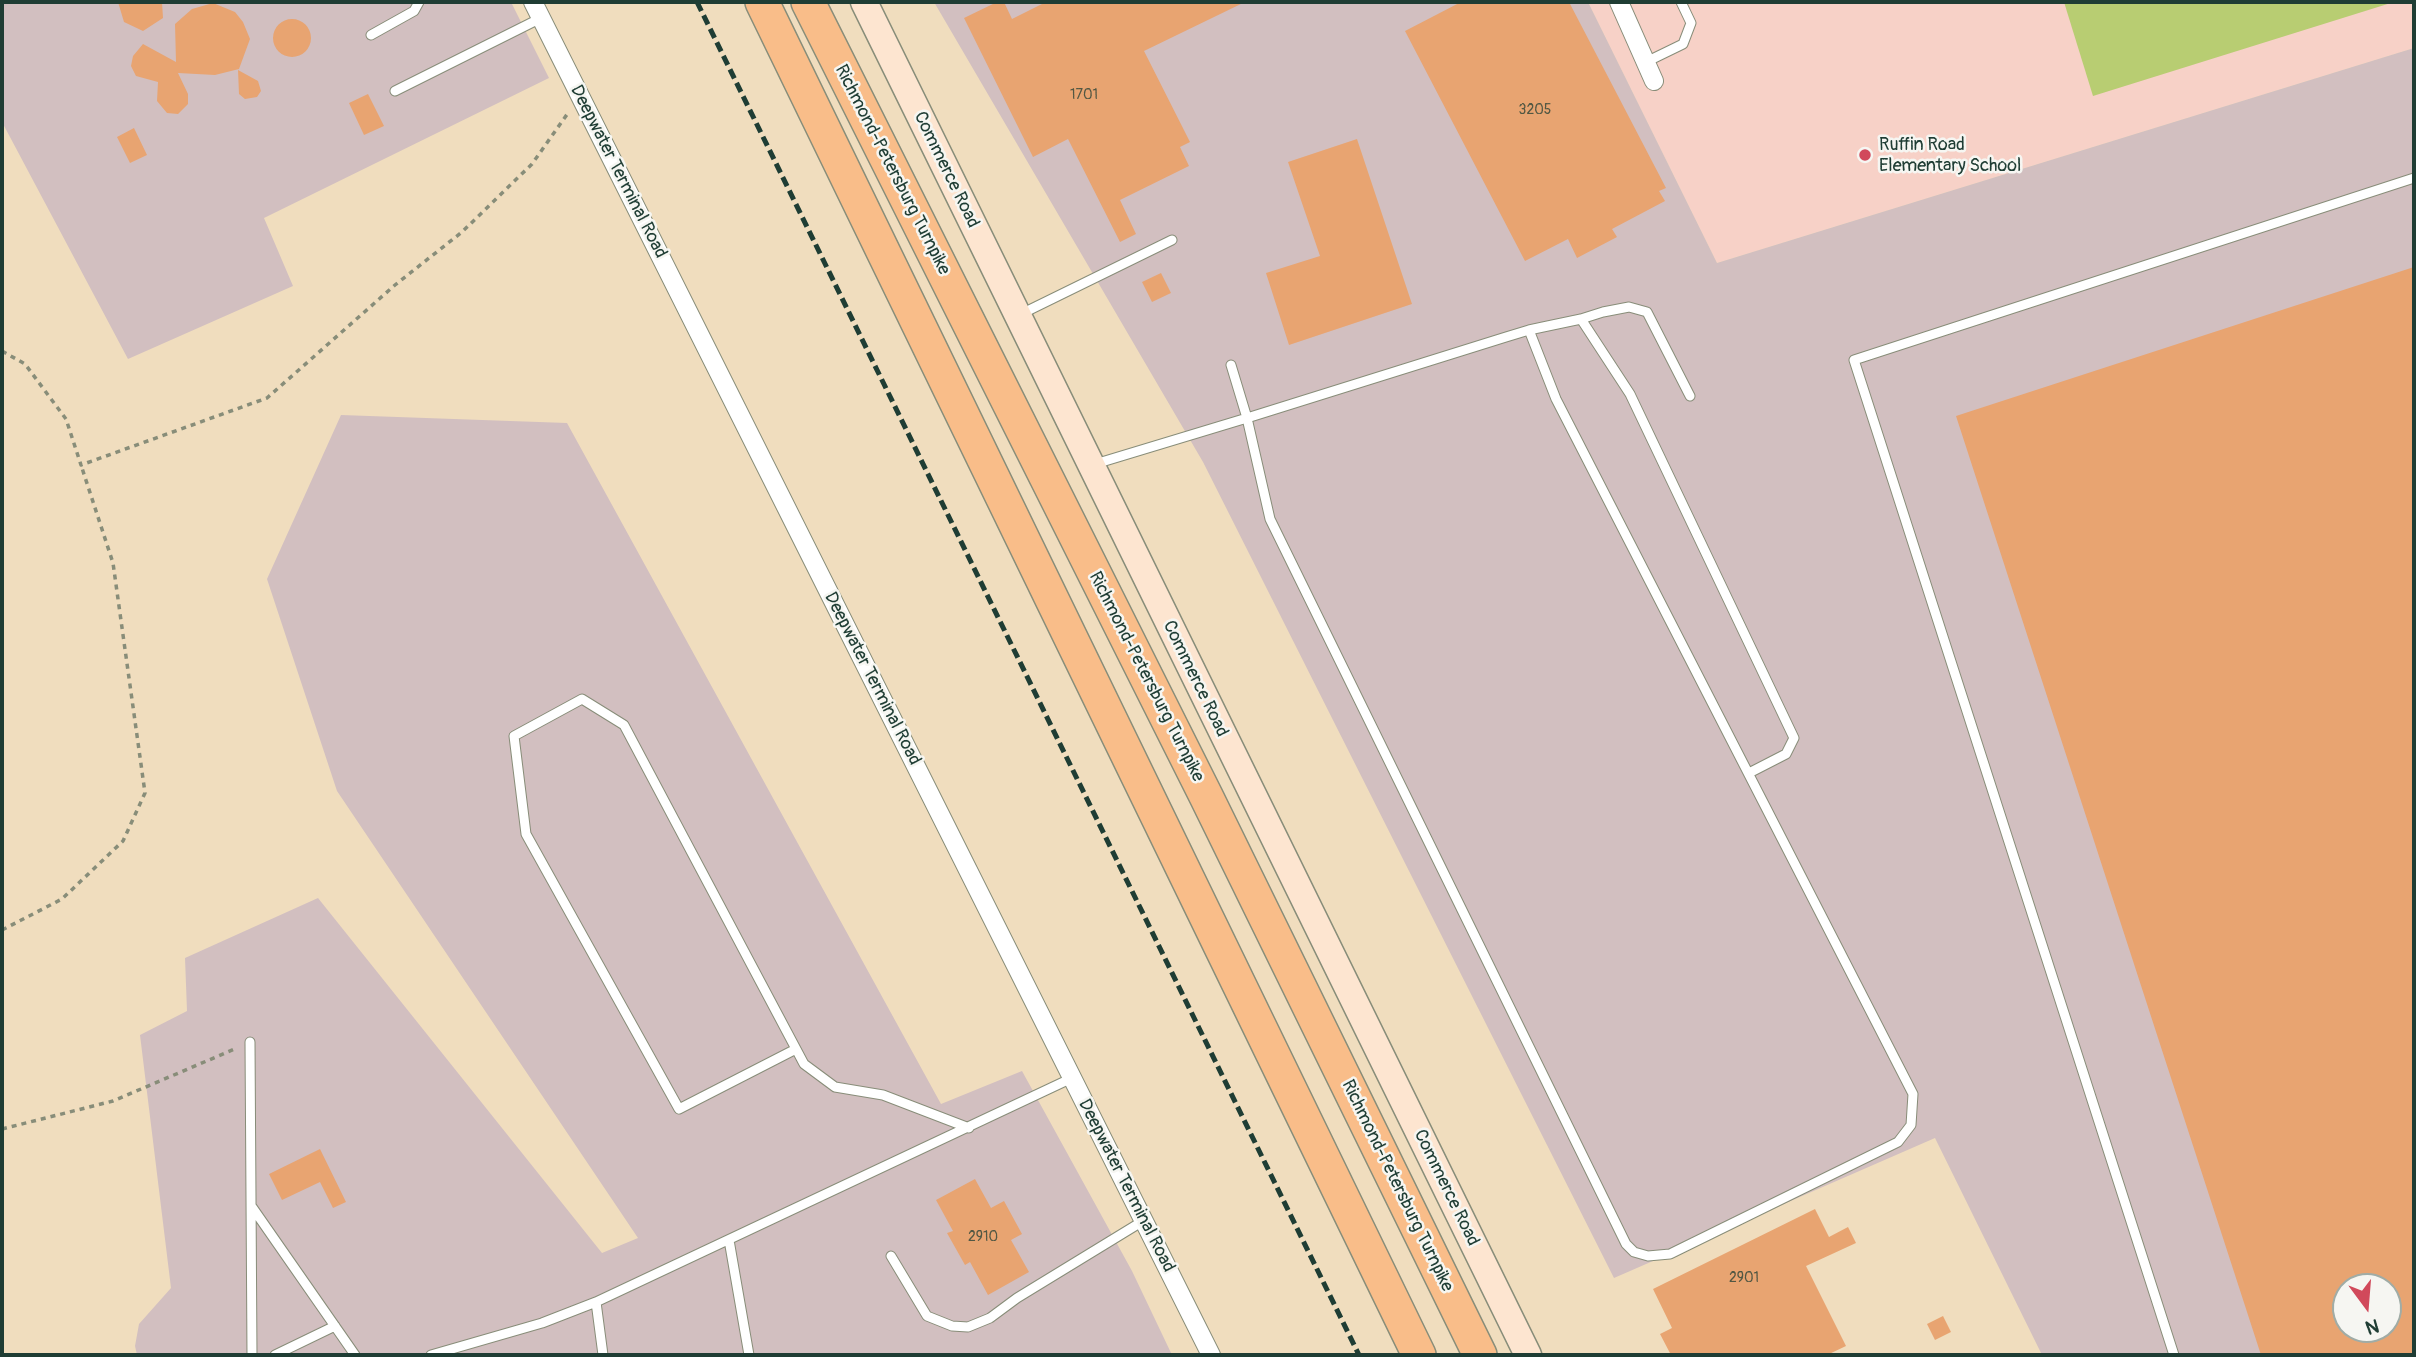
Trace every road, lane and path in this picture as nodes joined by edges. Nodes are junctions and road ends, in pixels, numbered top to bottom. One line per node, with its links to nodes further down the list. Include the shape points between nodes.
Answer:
1 (419, 2): 9 (lane, via 414,11)
2 (762, 2): 45 (highway)
3 (808, 2): 46 (highway, Richmond-Petersburg Turnpike)
4 (864, 2): 16 (main road, Commerce Road)
5 (882, 2): 16 (main road, Commerce Road)
6 (1619, 2): 10 (street)
7 (1681, 2): 10 (lane, via 1691,23 1683,44)
8 (537, 10): 12 (lane); 13 (street, Deepwater Terminal Road)
9 (371, 35)
10 (1646, 62): 11 (street)
11 (1654, 81)
12 (395, 91)
13 (580, 97): 24 (path, via 533,164 462,232 267,398); 29 (street, Deepwater Terminal Road)
14 (2414, 178): 49 (lane, via 1854,360)
15 (1172, 240): 16 (lane)
16 (1025, 312): 23 (main road, Commerce Road)
17 (1581, 319): 18 (lane); 21 (lane, via 1629,307 1647,312); 25 (lane, via 1630,394 1794,738 1786,754)
18 (1529, 330): 22 (lane); 25 (lane, via 1556,399)
19 (2, 351): 24 (path, via 25,364 66,419)
20 (1231, 365): 22 (lane)
21 (1690, 396)
22 (1247, 418): 23 (lane); 25 (lane, via 1270,519 1626,1244 1648,1256 1670,1254 1898,1142 1911,1125 1913,1094)
23 (1097, 464): 47 (main road, Commerce Road); 48 (main road, Commerce Road)
24 (81, 465): 26 (path, via 113,564 145,793 123,841 62,899)
25 (1749, 774)
26 (2, 930)
27 (250, 1042): 31 (path, via 113,1101); 32 (lane)
28 (796, 1049): 28 (lane, via 624,725 582,699 514,736 526,834 678,1109); 30 (lane, via 804,1064 835,1087 883,1095)
29 (1072, 1078): 30 (lane); 33 (street, Deepwater Terminal Road)
30 (969, 1128): 34 (lane)
31 (2, 1129)
32 (251, 1207): 37 (lane); 38 (lane)
33 (1143, 1221): 35 (lane, via 990,1318 968,1327 927,1316); 44 (street, Deepwater Terminal Road)
34 (729, 1240): 36 (lane); 43 (lane)
35 (891, 1256)
36 (596, 1302): 41 (lane); 42 (lane)
37 (335, 1326): 39 (lane); 40 (lane)
38 (252, 1355)
39 (275, 1355)
40 (355, 1355)
41 (431, 1355)
42 (603, 1355)
43 (748, 1355)
44 (1211, 1355)
45 (1419, 1355)
46 (1480, 1355)
47 (1528, 1355)
48 (1543, 1355)
49 (2174, 1355)

